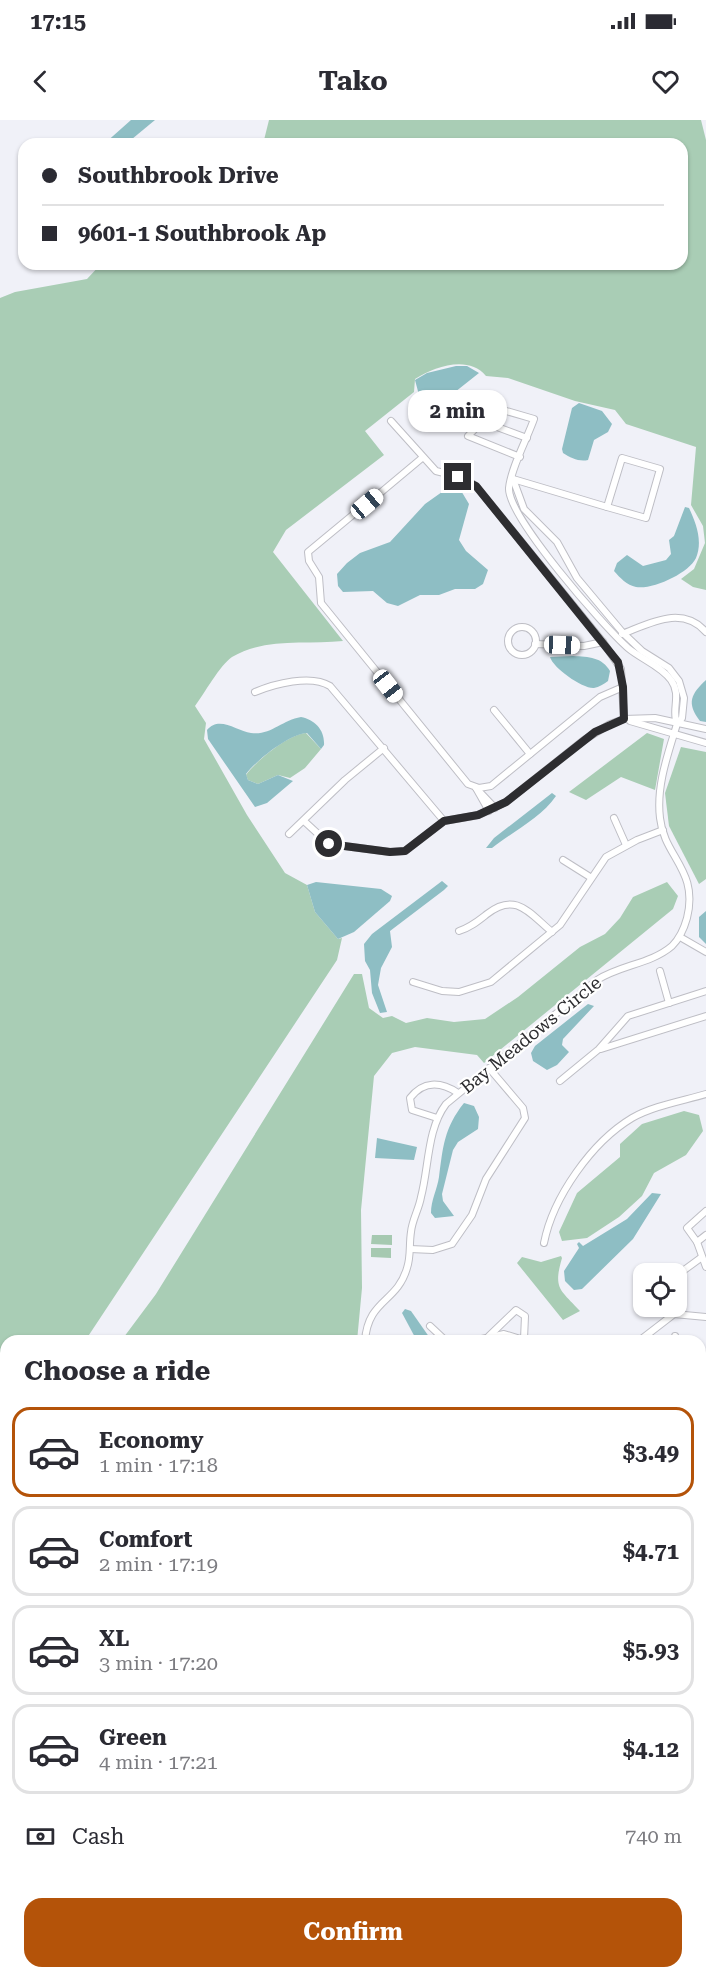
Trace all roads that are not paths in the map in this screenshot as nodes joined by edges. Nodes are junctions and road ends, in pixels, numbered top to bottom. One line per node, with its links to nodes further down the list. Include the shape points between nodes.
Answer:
1 (391, 421): 5 (street)
2 (481, 421): 3 (street); 3 (street, via 500,407 534,419); 4 (street, via 468,436)
3 (527, 438): 4 (street)
4 (520, 457): 6 (street)
5 (422, 458): 13 (street, via 445,476 464,478 476,486); 25 (street, via 367,504 360,502 360,509 308,552 309,561 319,577 321,603 461,776)
6 (513, 478): 7 (street); 8 (street, via 524,509); 9 (street, via 509,486 513,504)
7 (607, 507): 7 (street, via 646,518 660,469 622,458)
8 (542, 529): 9 (street); 11 (street, via 557,542 577,578)
9 (533, 537): 12 (street)
10 (706, 632): 11 (street, via 696,622 680,616)
11 (623, 633): 12 (street); 19 (street, via 680,681 684,698 682,718)
12 (616, 636): 19 (street, via 670,679 676,690)
13 (603, 642): 14 (street, via 584,646); 15 (street, via 620,664)
14 (535, 644): 14 (street, via 528,654 519,655 509,647 508,638 517,628 526,628 534,634)
15 (623, 687): 18 (street); 24 (street, via 600,697)
16 (255, 692): 23 (street, via 279,684 325,683)
17 (494, 710): 24 (street)
18 (624, 719): 19 (street, via 655,718); 21 (street); 26 (street, via 595,732 519,793)
19 (677, 724): 20 (street); 21 (street)
20 (706, 729)
21 (674, 733): 22 (street); 30 (street, via 660,790)
22 (706, 743)
23 (384, 748): 28 (street); 29 (street)
24 (530, 754): 25 (street, via 491,786)
25 (476, 787): 26 (street)
26 (492, 809): 29 (street)
27 (614, 818): 32 (street)
28 (304, 821): 29 (street, via 329,844 398,853 412,847); 31 (street)
29 (444, 821)
30 (663, 830): 32 (street); 37 (street, via 687,881 688,912)
31 (289, 834)
32 (626, 845): 34 (street, via 606,857)
33 (563, 860): 34 (street)
34 (590, 877): 36 (street, via 565,920)
35 (459, 931): 36 (street, via 509,902 520,906)
36 (552, 932): 40 (street, via 491,982 476,989 451,992)
37 (680, 937): 38 (street); 45 (street, Bay Meadows Circle, via 659,954 597,980)
38 (706, 952)
39 (660, 971): 42 (street)
40 (413, 982)
41 (706, 992): 42 (street)
42 (669, 1003): 44 (street, via 628,1016)
43 (706, 1016): 44 (street)
44 (599, 1049): 46 (street)
45 (489, 1068): 47 (street, Bay Meadows Circle); 54 (street, via 523,1108 525,1118 486,1179 472,1215 452,1244 433,1250)
46 (560, 1082)
47 (458, 1093): 49 (street, Bay Meadows Circle); 49 (street, via 426,1084 417,1089 410,1098 412,1110)
48 (706, 1094): 53 (street, via 634,1117 592,1150 549,1222)
49 (437, 1118): 54 (street, Bay Meadows Circle, via 411,1227)
50 (706, 1211): 52 (street, via 688,1225)
51 (706, 1235): 52 (street)
52 (697, 1242): 55 (street)
53 (544, 1243)
54 (410, 1249): 62 (street, Bay Meadows Circle, via 403,1280 370,1315)
55 (702, 1257): 56 (street); 57 (street)
56 (706, 1267)
57 (687, 1268)
58 (687, 1314): 60 (street)
59 (668, 1317): 66 (street)
60 (706, 1317)
61 (430, 1326): 63 (street)
62 (365, 1335)
63 (440, 1335)
64 (490, 1335): 65 (street, via 516,1310 525,1316)
65 (525, 1335)
66 (646, 1335)

